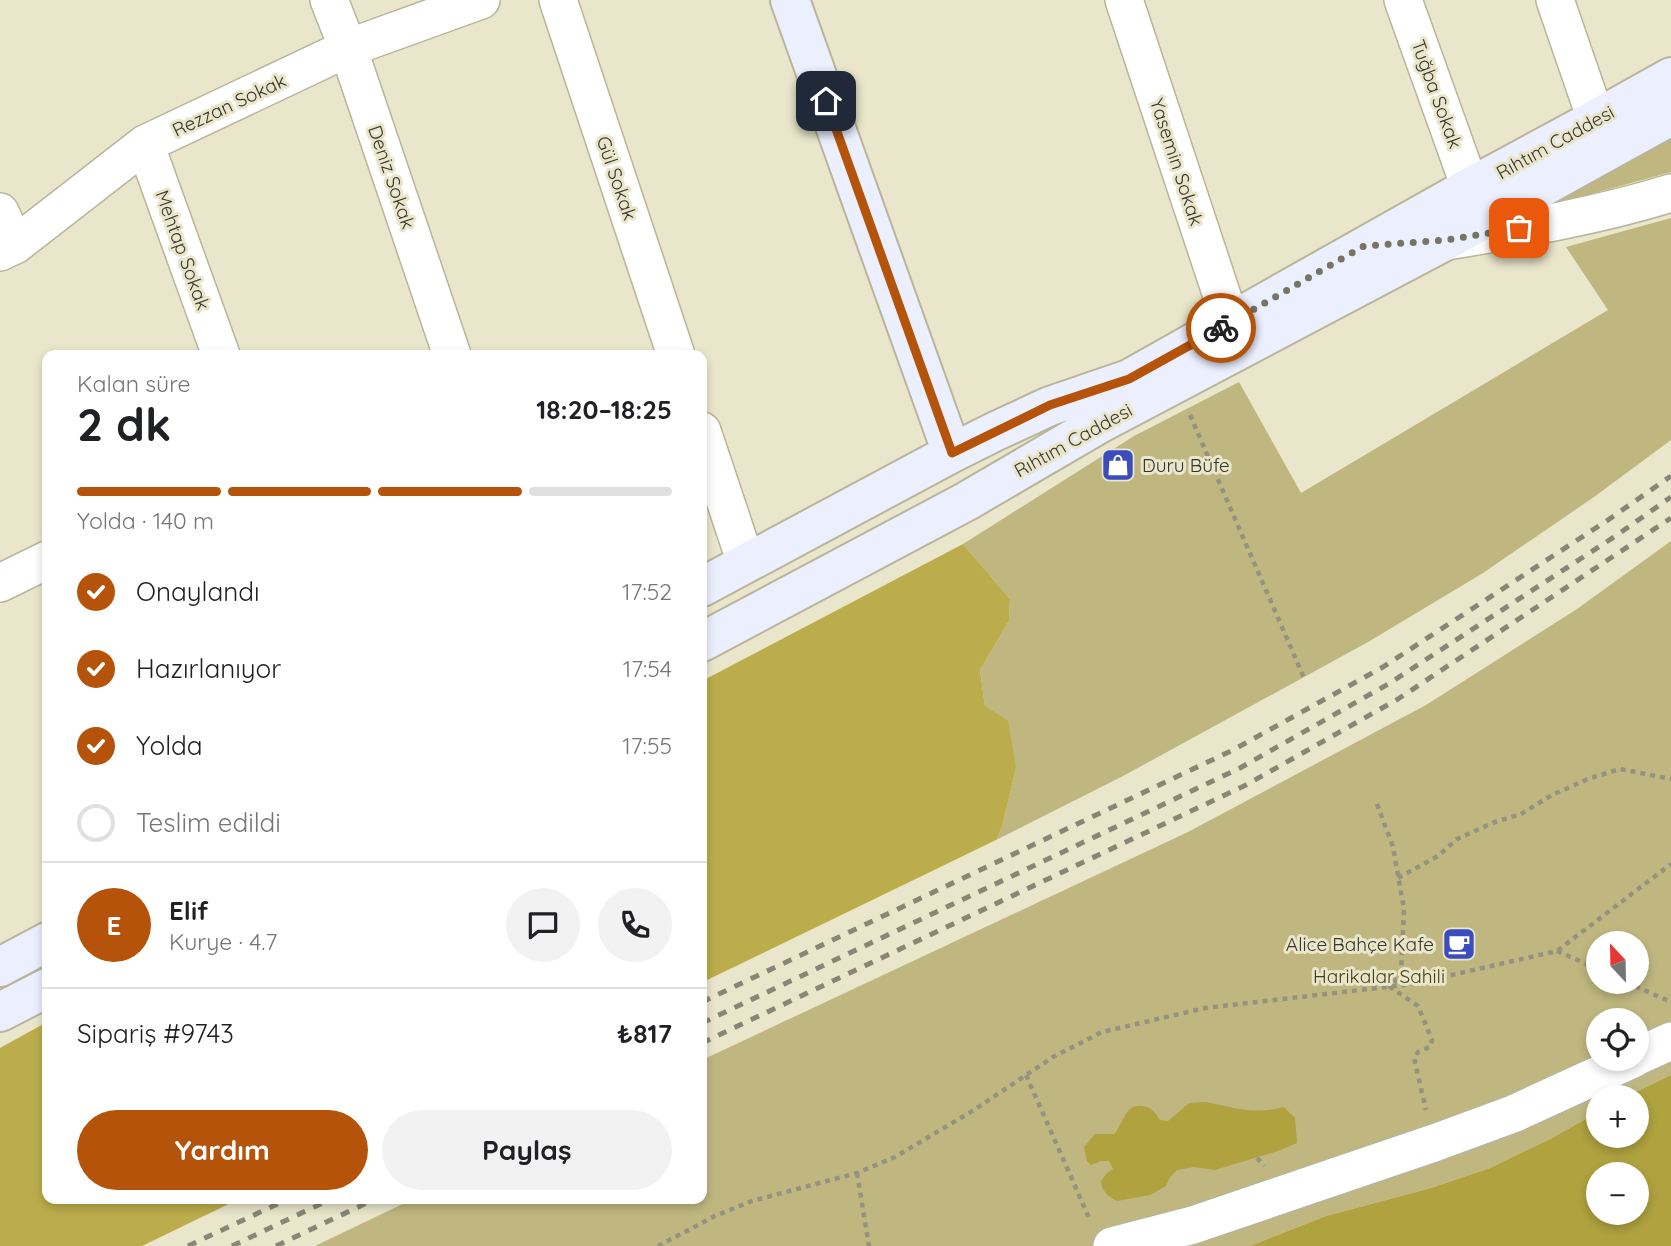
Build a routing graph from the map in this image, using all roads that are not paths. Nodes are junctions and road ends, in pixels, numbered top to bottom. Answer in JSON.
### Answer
{"nodes":[{"id":1,"x":329,"y":0,"type":"edge"},
{"id":2,"x":481,"y":0,"type":"edge"},
{"id":3,"x":558,"y":0,"type":"edge"},
{"id":4,"x":790,"y":0,"type":"edge"},
{"id":5,"x":1124,"y":0,"type":"edge"},
{"id":6,"x":1403,"y":0,"type":"edge"},
{"id":7,"x":1555,"y":0,"type":"edge"},
{"id":8,"x":348,"y":48,"type":"junction"},
{"id":9,"x":1671,"y":77,"type":"edge"},
{"id":10,"x":1671,"y":116,"type":"edge"},
{"id":11,"x":1596,"y":119,"type":"junction"},
{"id":12,"x":145,"y":145,"type":"junction"},
{"id":13,"x":1470,"y":187,"type":"junction"},
{"id":14,"x":1671,"y":193,"type":"edge"},
{"id":15,"x":0,"y":212,"type":"edge"},
{"id":16,"x":1447,"y":240,"type":"junction"},
{"id":17,"x":1364,"y":246,"type":"junction"},
{"id":18,"x":7,"y":249,"type":"edge"},
{"id":19,"x":1231,"y":323,"type":"junction"},
{"id":20,"x":219,"y":350,"type":"edge"},
{"id":21,"x":450,"y":350,"type":"edge"},
{"id":22,"x":675,"y":350,"type":"edge"},
{"id":23,"x":707,"y":446,"type":"edge"},
{"id":24,"x":952,"y":453,"type":"junction"},
{"id":25,"x":42,"y":562,"type":"edge"},
{"id":26,"x":746,"y":563,"type":"junction"},
{"id":27,"x":0,"y":583,"type":"edge"},
{"id":28,"x":707,"y":584,"type":"edge"},
{"id":29,"x":707,"y":639,"type":"edge"},
{"id":30,"x":42,"y":945,"type":"edge"},
{"id":31,"x":0,"y":967,"type":"edge"},
{"id":32,"x":42,"y":991,"type":"edge"},
{"id":33,"x":0,"y":1013,"type":"edge"},
{"id":34,"x":1671,"y":1041,"type":"edge"},
{"id":35,"x":1649,"y":1051,"type":"edge"},
{"id":36,"x":1607,"y":1071,"type":"edge"},
{"id":37,"x":1101,"y":1234,"type":"edge"}],
"edges":[{"from":1,"to":8,"type":"street","name":"Deniz Sokak"},
{"from":2,"to":8,"type":"street","name":"Rezzan Sokak"},
{"from":3,"to":22,"type":"street","name":"Gül Sokak"},
{"from":4,"to":24,"type":"main road"},
{"from":5,"to":19,"type":"street","name":"Yasemin Sokak"},
{"from":6,"to":13,"type":"street","name":"Tuğba Sokak"},
{"from":7,"to":11,"type":"street"},
{"from":8,"to":12,"type":"street","name":"Rezzan Sokak"},
{"from":8,"to":21,"type":"street","name":"Deniz Sokak"},
{"from":9,"to":11,"type":"main road","name":"Rıhtım Caddesi"},
{"from":10,"to":16,"type":"main road","name":"Rıhtım Caddesi"},
{"from":11,"to":13,"type":"main road","name":"Rıhtım Caddesi"},
{"from":12,"to":18,"type":"street","name":"Rezzan Sokak"},
{"from":12,"to":20,"type":"street","name":"Mehtap Sokak"},
{"from":13,"to":17,"type":"main road","name":"Rıhtım Caddesi"},
{"from":14,"to":16,"type":"street","name":"Rıhtım Caddesi"},
{"from":15,"to":18,"type":"street"},
{"from":16,"to":17,"type":"street","name":"Rıhtım Caddesi"},
{"from":16,"to":29,"type":"main road","name":"Rıhtım Caddesi"},
{"from":17,"to":19,"type":"main road","name":"Rıhtım Caddesi"},
{"from":19,"to":24,"type":"main road","name":"Rıhtım Caddesi"},
{"from":23,"to":26,"type":"street"},
{"from":24,"to":26,"type":"main road","name":"Rıhtım Caddesi"},
{"from":25,"to":27,"type":"street"},
{"from":26,"to":28,"type":"main road","name":"Rıhtım Caddesi"},
{"from":30,"to":31,"type":"main road"},
{"from":32,"to":33,"type":"main road"},
{"from":34,"to":35,"type":"street"},
{"from":36,"to":37,"type":"street"}]}
